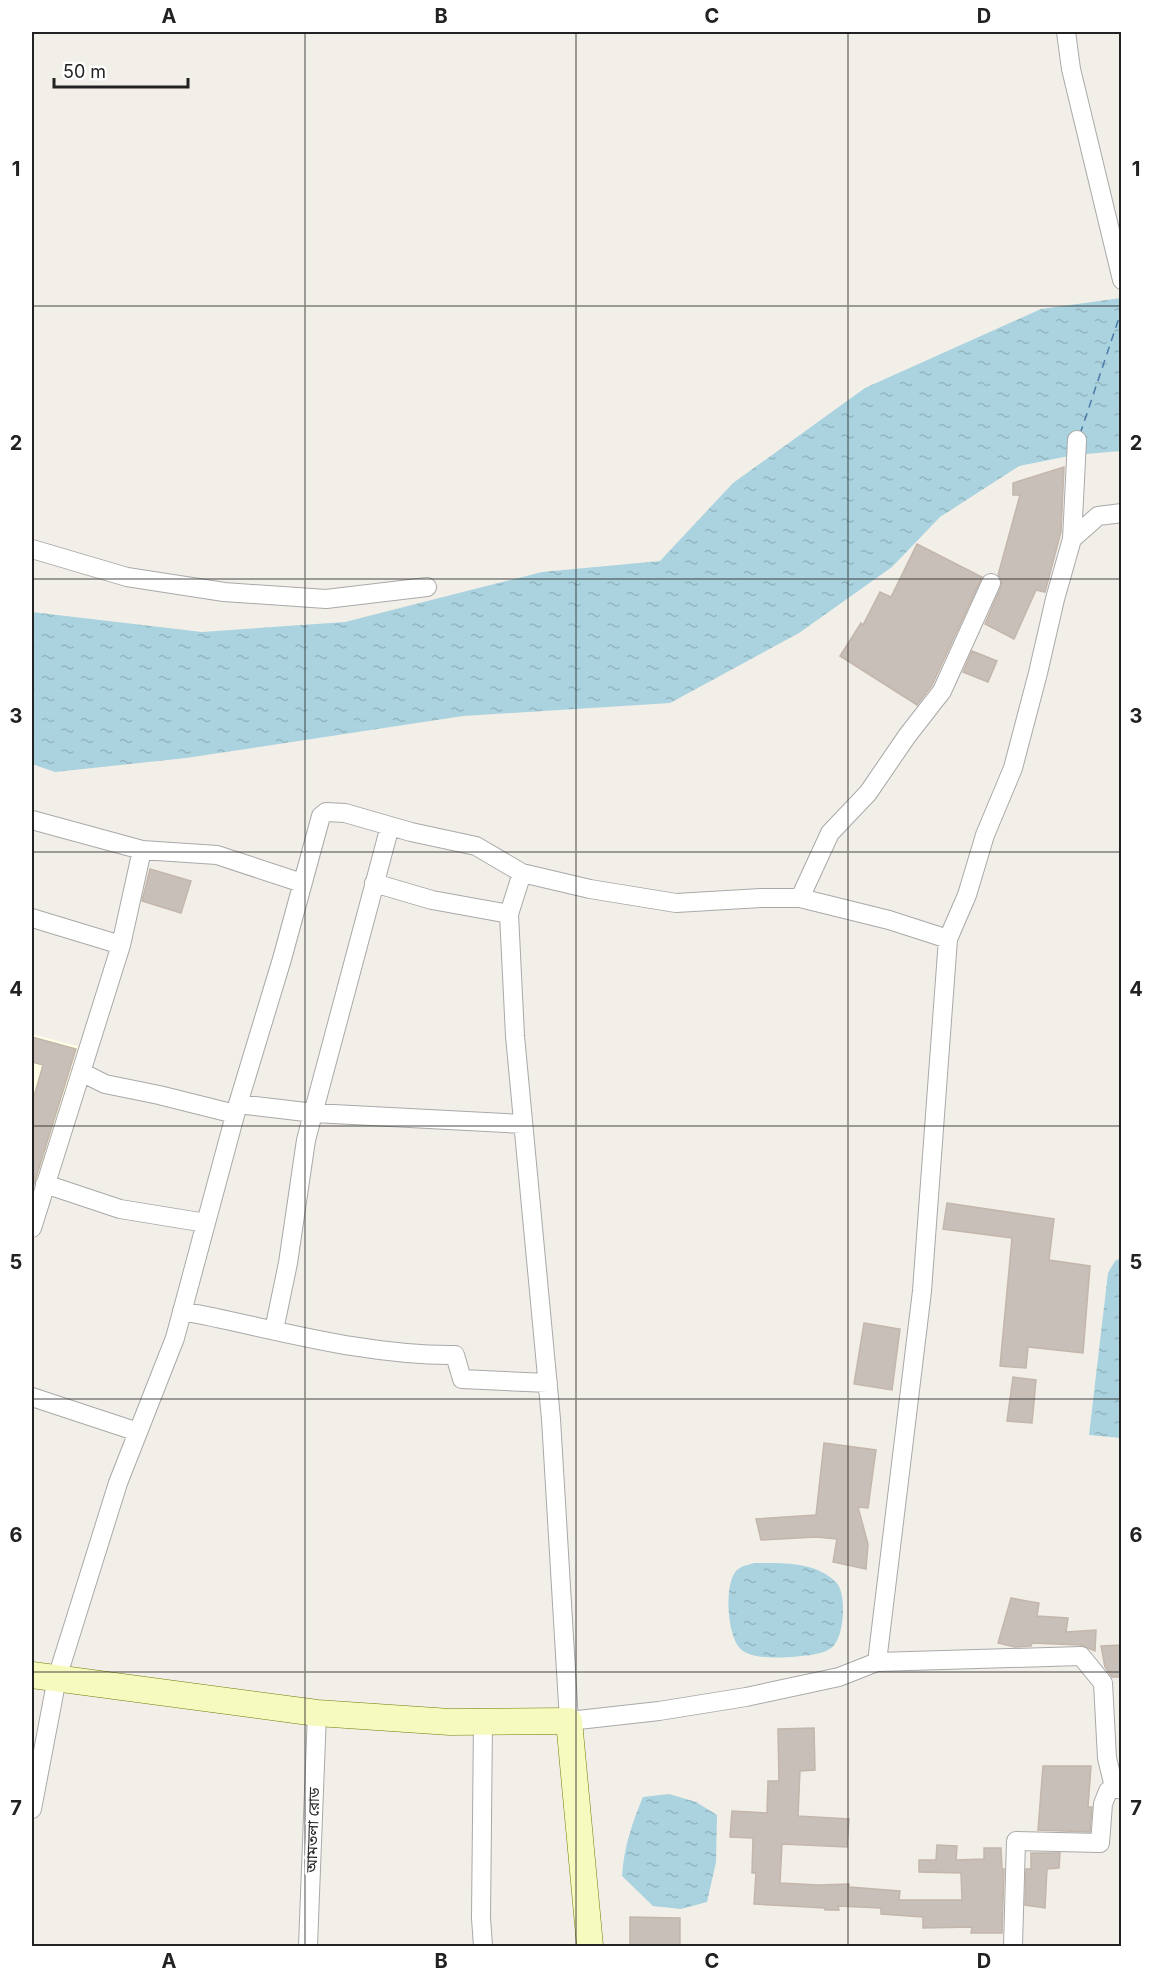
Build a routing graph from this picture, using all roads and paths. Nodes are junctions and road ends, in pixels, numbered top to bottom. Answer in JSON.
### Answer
{"nodes":[{"id":1,"x":1066,"y":32,"type":"edge"},
{"id":2,"x":1122,"y":280,"type":"edge"},
{"id":3,"x":1077,"y":440,"type":"dead end"},
{"id":4,"x":1122,"y":513,"type":"edge"},
{"id":5,"x":1072,"y":539,"type":"junction"},
{"id":6,"x":32,"y":549,"type":"edge"},
{"id":7,"x":992,"y":583,"type":"dead end"},
{"id":8,"x":427,"y":586,"type":"dead end"},
{"id":9,"x":32,"y":820,"type":"edge"},
{"id":10,"x":390,"y":826,"type":"junction"},
{"id":11,"x":142,"y":850,"type":"junction"},
{"id":12,"x":522,"y":873,"type":"junction"},
{"id":13,"x":302,"y":883,"type":"junction"},
{"id":14,"x":374,"y":883,"type":"junction"},
{"id":15,"x":800,"y":898,"type":"junction"},
{"id":16,"x":509,"y":914,"type":"junction"},
{"id":17,"x":32,"y":918,"type":"edge"},
{"id":18,"x":948,"y":939,"type":"junction"},
{"id":19,"x":121,"y":945,"type":"junction"},
{"id":20,"x":81,"y":1072,"type":"junction"},
{"id":21,"x":236,"y":1109,"type":"junction"},
{"id":22,"x":314,"y":1113,"type":"junction"},
{"id":23,"x":523,"y":1124,"type":"junction"},
{"id":24,"x":45,"y":1184,"type":"junction"},
{"id":25,"x":35,"y":1201,"type":"edge"},
{"id":26,"x":206,"y":1223,"type":"junction"},
{"id":27,"x":32,"y":1228,"type":"edge"},
{"id":28,"x":182,"y":1311,"type":"junction"},
{"id":29,"x":274,"y":1330,"type":"junction"},
{"id":30,"x":548,"y":1383,"type":"junction"},
{"id":31,"x":32,"y":1396,"type":"edge"},
{"id":32,"x":138,"y":1432,"type":"junction"},
{"id":33,"x":877,"y":1662,"type":"junction"},
{"id":34,"x":32,"y":1675,"type":"edge"},
{"id":35,"x":57,"y":1678,"type":"junction"},
{"id":36,"x":317,"y":1713,"type":"junction"},
{"id":37,"x":569,"y":1721,"type":"junction"},
{"id":38,"x":483,"y":1722,"type":"junction"},
{"id":39,"x":1118,"y":1789,"type":"edge"},
{"id":40,"x":32,"y":1809,"type":"edge"},
{"id":41,"x":308,"y":1947,"type":"edge"},
{"id":42,"x":483,"y":1947,"type":"edge"},
{"id":43,"x":590,"y":1947,"type":"edge"},
{"id":44,"x":1013,"y":1947,"type":"edge"}],
"edges":[{"from":1,"to":2,"type":"street"},
{"from":3,"to":5,"type":"street"},
{"from":4,"to":5,"type":"street"},
{"from":5,"to":18,"type":"street"},
{"from":6,"to":8,"type":"street"},
{"from":7,"to":15,"type":"street"},
{"from":9,"to":11,"type":"street"},
{"from":10,"to":12,"type":"street"},
{"from":10,"to":13,"type":"street"},
{"from":10,"to":14,"type":"street"},
{"from":11,"to":13,"type":"street"},
{"from":11,"to":19,"type":"street"},
{"from":12,"to":15,"type":"street"},
{"from":12,"to":16,"type":"street"},
{"from":13,"to":21,"type":"street"},
{"from":14,"to":16,"type":"street"},
{"from":14,"to":22,"type":"street"},
{"from":15,"to":18,"type":"street"},
{"from":16,"to":23,"type":"street"},
{"from":17,"to":19,"type":"street"},
{"from":18,"to":33,"type":"street"},
{"from":19,"to":20,"type":"street"},
{"from":20,"to":21,"type":"street"},
{"from":20,"to":24,"type":"street"},
{"from":21,"to":22,"type":"street"},
{"from":21,"to":26,"type":"street"},
{"from":22,"to":23,"type":"street"},
{"from":22,"to":29,"type":"street"},
{"from":23,"to":30,"type":"street"},
{"from":24,"to":25,"type":"street"},
{"from":24,"to":26,"type":"street"},
{"from":25,"to":27,"type":"street"},
{"from":26,"to":28,"type":"street"},
{"from":28,"to":29,"type":"street"},
{"from":28,"to":32,"type":"street"},
{"from":29,"to":30,"type":"street"},
{"from":30,"to":37,"type":"street"},
{"from":31,"to":32,"type":"street"},
{"from":32,"to":35,"type":"street"},
{"from":33,"to":37,"type":"street"},
{"from":33,"to":39,"type":"street"},
{"from":34,"to":35,"type":"main road"},
{"from":35,"to":36,"type":"main road"},
{"from":35,"to":40,"type":"street"},
{"from":36,"to":38,"type":"main road"},
{"from":36,"to":41,"type":"street","name":"আমতলা রোড"},
{"from":37,"to":38,"type":"main road"},
{"from":37,"to":43,"type":"main road"},
{"from":38,"to":42,"type":"street"},
{"from":39,"to":44,"type":"street"}]}
